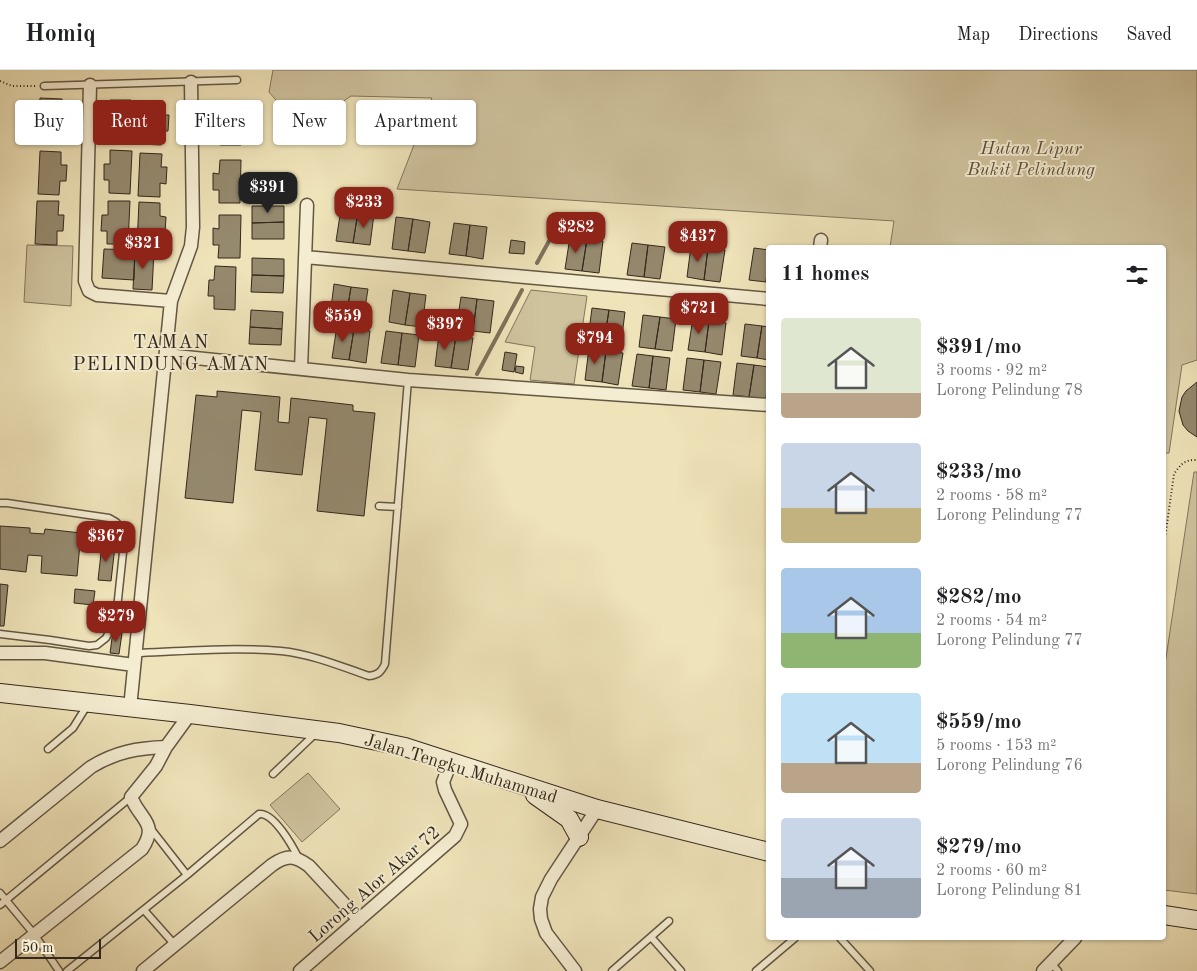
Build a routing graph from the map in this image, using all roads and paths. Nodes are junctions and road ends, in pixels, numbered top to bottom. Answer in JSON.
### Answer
{"nodes":[{"id":1,"x":237,"y":80,"type":"dead end"},
{"id":2,"x":0,"y":81,"type":"edge"},
{"id":3,"x":192,"y":82,"type":"junction"},
{"id":4,"x":90,"y":85,"type":"junction"},
{"id":5,"x":44,"y":86,"type":"joint"},
{"id":6,"x":307,"y":205,"type":"dead end"},
{"id":7,"x":306,"y":257,"type":"junction"},
{"id":8,"x":766,"y":299,"type":"edge"},
{"id":9,"x":171,"y":301,"type":"junction"},
{"id":10,"x":166,"y":355,"type":"junction"},
{"id":11,"x":301,"y":369,"type":"junction"},
{"id":12,"x":408,"y":380,"type":"junction"},
{"id":13,"x":766,"y":405,"type":"edge"},
{"id":14,"x":1197,"y":460,"type":"edge"},
{"id":15,"x":0,"y":503,"type":"edge"},
{"id":16,"x":379,"y":506,"type":"dead end"},
{"id":17,"x":398,"y":508,"type":"junction"},
{"id":18,"x":1166,"y":531,"type":"edge"},
{"id":19,"x":116,"y":618,"type":"junction"},
{"id":20,"x":139,"y":622,"type":"junction"},
{"id":21,"x":0,"y":634,"type":"edge"},
{"id":22,"x":0,"y":653,"type":"edge"},
{"id":23,"x":135,"y":659,"type":"junction"},
{"id":24,"x":0,"y":693,"type":"edge"},
{"id":25,"x":89,"y":703,"type":"junction"},
{"id":26,"x":130,"y":708,"type":"junction"},
{"id":27,"x":190,"y":714,"type":"junction"},
{"id":28,"x":319,"y":731,"type":"junction"},
{"id":29,"x":166,"y":747,"type":"junction"},
{"id":30,"x":48,"y":749,"type":"dead end"},
{"id":31,"x":451,"y":762,"type":"junction"},
{"id":32,"x":273,"y":774,"type":"dead end"},
{"id":33,"x":520,"y":785,"type":"junction"},
{"id":34,"x":131,"y":798,"type":"junction"},
{"id":35,"x":598,"y":809,"type":"junction"},
{"id":36,"x":148,"y":826,"type":"junction"},
{"id":37,"x":579,"y":837,"type":"junction"},
{"id":38,"x":0,"y":842,"type":"edge"},
{"id":39,"x":766,"y":851,"type":"edge"},
{"id":40,"x":299,"y":859,"type":"junction"},
{"id":41,"x":187,"y":875,"type":"junction"},
{"id":42,"x":0,"y":893,"type":"edge"},
{"id":43,"x":6,"y":900,"type":"junction"},
{"id":44,"x":0,"y":905,"type":"edge"},
{"id":45,"x":144,"y":910,"type":"junction"},
{"id":46,"x":1166,"y":915,"type":"edge"},
{"id":47,"x":359,"y":920,"type":"junction"},
{"id":48,"x":1197,"y":920,"type":"edge"},
{"id":49,"x":669,"y":921,"type":"dead end"},
{"id":50,"x":34,"y":934,"type":"junction"},
{"id":51,"x":651,"y":937,"type":"junction"},
{"id":52,"x":793,"y":940,"type":"edge"},
{"id":53,"x":842,"y":940,"type":"edge"},
{"id":54,"x":1073,"y":940,"type":"edge"},
{"id":55,"x":175,"y":945,"type":"junction"},
{"id":56,"x":0,"y":962,"type":"edge"},
{"id":57,"x":1050,"y":968,"type":"edge"},
{"id":58,"x":59,"y":971,"type":"edge"},
{"id":59,"x":67,"y":971,"type":"edge"},
{"id":60,"x":143,"y":971,"type":"edge"},
{"id":61,"x":300,"y":971,"type":"edge"},
{"id":62,"x":575,"y":971,"type":"edge"},
{"id":63,"x":612,"y":971,"type":"edge"},
{"id":64,"x":681,"y":971,"type":"edge"},
{"id":65,"x":756,"y":971,"type":"edge"},
{"id":66,"x":870,"y":971,"type":"edge"}],
"edges":[{"from":1,"to":3,"type":"lane"},
{"from":2,"to":5,"type":"path"},
{"from":3,"to":4,"type":"lane"},
{"from":3,"to":9,"type":"street"},
{"from":4,"to":5,"type":"lane"},
{"from":4,"to":9,"type":"street"},
{"from":6,"to":7,"type":"street"},
{"from":7,"to":8,"type":"street"},
{"from":7,"to":11,"type":"street"},
{"from":9,"to":10,"type":"street"},
{"from":10,"to":11,"type":"street"},
{"from":10,"to":20,"type":"street"},
{"from":11,"to":12,"type":"street"},
{"from":12,"to":13,"type":"street"},
{"from":12,"to":17,"type":"lane"},
{"from":14,"to":18,"type":"path"},
{"from":15,"to":19,"type":"lane"},
{"from":16,"to":17,"type":"lane"},
{"from":17,"to":23,"type":"lane"},
{"from":19,"to":20,"type":"lane"},
{"from":19,"to":21,"type":"lane"},
{"from":20,"to":23,"type":"street"},
{"from":22,"to":23,"type":"street"},
{"from":23,"to":26,"type":"street"},
{"from":24,"to":25,"type":"main road","name":"Jalan Tengku Muhammad"},
{"from":25,"to":26,"type":"main road","name":"Jalan Tengku Muhammad"},
{"from":25,"to":30,"type":"lane"},
{"from":26,"to":27,"type":"main road","name":"Jalan Tengku Muhammad"},
{"from":27,"to":28,"type":"main road","name":"Jalan Tengku Muhammad"},
{"from":27,"to":29,"type":"street"},
{"from":28,"to":31,"type":"main road","name":"Jalan Tengku Muhammad"},
{"from":28,"to":32,"type":"lane"},
{"from":29,"to":34,"type":"street"},
{"from":29,"to":38,"type":"street"},
{"from":31,"to":33,"type":"main road","name":"Jalan Tengku Muhammad"},
{"from":31,"to":47,"type":"street","name":"Lorong Alor Akar 72"},
{"from":33,"to":35,"type":"main road","name":"Jalan Tengku Muhammad"},
{"from":33,"to":37,"type":"main road"},
{"from":34,"to":36,"type":"street"},
{"from":34,"to":43,"type":"lane"},
{"from":35,"to":37,"type":"street"},
{"from":35,"to":39,"type":"main road","name":"Jalan Tengku Muhammad"},
{"from":36,"to":41,"type":"lane"},
{"from":36,"to":50,"type":"street"},
{"from":37,"to":62,"type":"street"},
{"from":40,"to":41,"type":"lane"},
{"from":40,"to":47,"type":"street"},
{"from":40,"to":55,"type":"street"},
{"from":41,"to":45,"type":"lane"},
{"from":42,"to":43,"type":"lane"},
{"from":43,"to":44,"type":"lane"},
{"from":43,"to":50,"type":"lane"},
{"from":45,"to":55,"type":"lane"},
{"from":45,"to":59,"type":"lane"},
{"from":46,"to":48,"type":"main road"},
{"from":47,"to":61,"type":"street","name":"Lorong Alor Akar 72"},
{"from":49,"to":51,"type":"lane"},
{"from":50,"to":56,"type":"street"},
{"from":50,"to":58,"type":"lane"},
{"from":51,"to":63,"type":"lane"},
{"from":51,"to":64,"type":"lane"},
{"from":52,"to":65,"type":"lane"},
{"from":53,"to":66,"type":"lane"},
{"from":54,"to":57,"type":"street"},
{"from":55,"to":60,"type":"street"}]}
